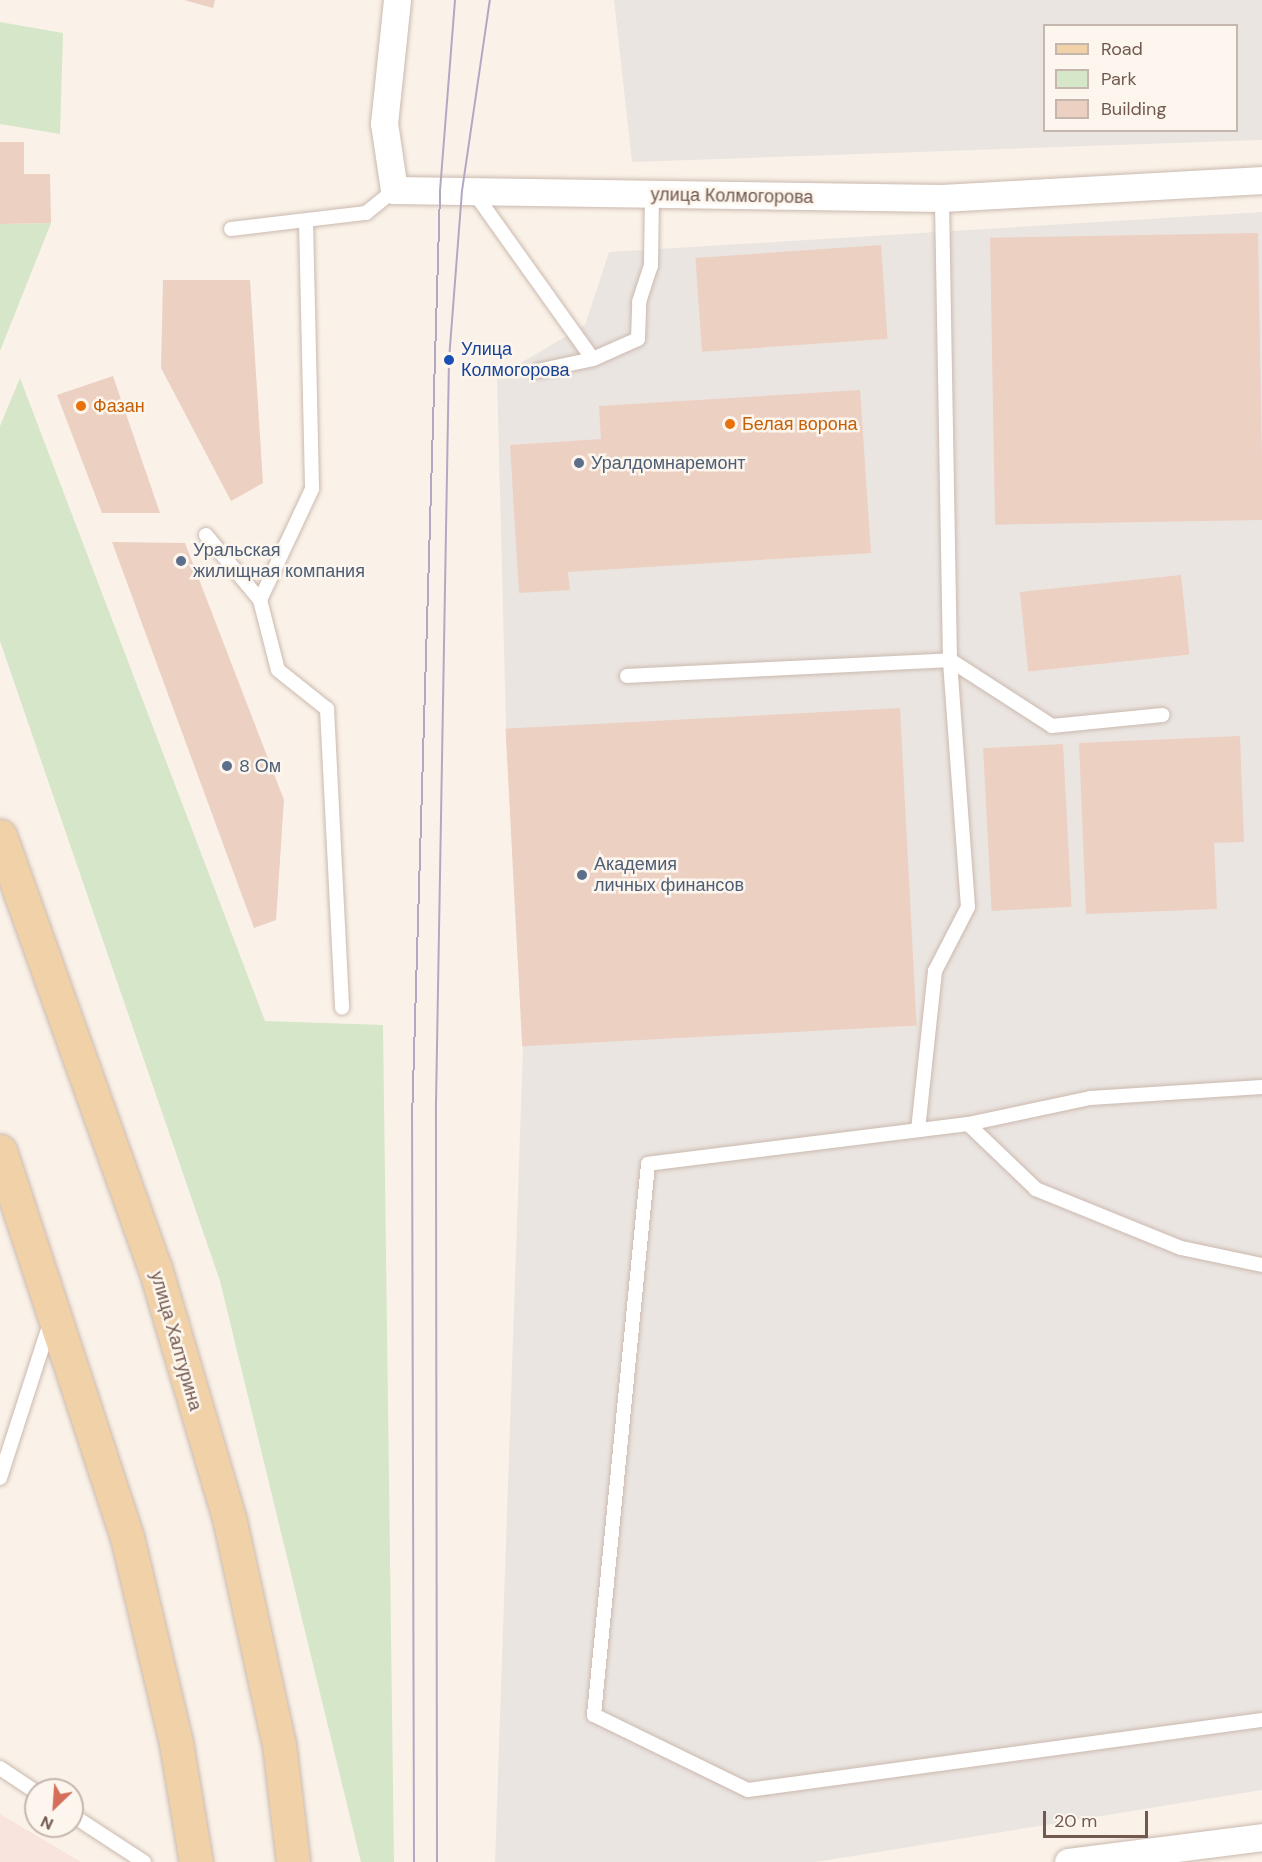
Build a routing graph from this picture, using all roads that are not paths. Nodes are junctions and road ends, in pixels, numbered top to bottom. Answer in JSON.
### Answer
{"nodes":[{"id":1,"x":397,"y":0,"type":"edge"},
{"id":2,"x":1262,"y":180,"type":"edge"},
{"id":3,"x":394,"y":190,"type":"junction"},
{"id":4,"x":473,"y":191,"type":"junction"},
{"id":5,"x":652,"y":195,"type":"junction"},
{"id":6,"x":942,"y":198,"type":"junction"},
{"id":7,"x":306,"y":221,"type":"junction"},
{"id":8,"x":231,"y":229,"type":"dead end"},
{"id":9,"x":593,"y":359,"type":"junction"},
{"id":10,"x":537,"y":371,"type":"dead end"},
{"id":11,"x":206,"y":535,"type":"dead end"},
{"id":12,"x":260,"y":600,"type":"junction"},
{"id":13,"x":950,"y":660,"type":"junction"},
{"id":14,"x":627,"y":676,"type":"dead end"},
{"id":15,"x":1162,"y":715,"type":"dead end"},
{"id":16,"x":0,"y":836,"type":"edge"},
{"id":17,"x":342,"y":1008,"type":"dead end"},
{"id":18,"x":1262,"y":1087,"type":"edge"},
{"id":19,"x":968,"y":1124,"type":"junction"},
{"id":20,"x":918,"y":1130,"type":"junction"},
{"id":21,"x":0,"y":1151,"type":"edge"},
{"id":22,"x":1262,"y":1266,"type":"edge"},
{"id":23,"x":55,"y":1310,"type":"junction"},
{"id":24,"x":0,"y":1478,"type":"edge"},
{"id":25,"x":1262,"y":1720,"type":"edge"},
{"id":26,"x":0,"y":1768,"type":"edge"},
{"id":27,"x":24,"y":1784,"type":"edge"},
{"id":28,"x":84,"y":1823,"type":"edge"},
{"id":29,"x":1262,"y":1837,"type":"edge"},
{"id":30,"x":144,"y":1862,"type":"edge"},
{"id":31,"x":196,"y":1862,"type":"edge"},
{"id":32,"x":293,"y":1862,"type":"edge"},
{"id":33,"x":1068,"y":1862,"type":"edge"}],
"edges":[{"from":1,"to":3,"type":"street"},
{"from":2,"to":6,"type":"street","name":"улица Колмогорова"},
{"from":3,"to":4,"type":"street","name":"улица Колмогорова"},
{"from":3,"to":7,"type":"lane"},
{"from":4,"to":5,"type":"street","name":"улица Колмогорова"},
{"from":4,"to":9,"type":"lane"},
{"from":5,"to":6,"type":"street","name":"улица Колмогорова"},
{"from":5,"to":9,"type":"lane"},
{"from":6,"to":13,"type":"lane"},
{"from":7,"to":8,"type":"lane"},
{"from":7,"to":12,"type":"lane"},
{"from":9,"to":10,"type":"lane"},
{"from":11,"to":12,"type":"lane"},
{"from":12,"to":17,"type":"lane"},
{"from":13,"to":14,"type":"lane"},
{"from":13,"to":15,"type":"lane"},
{"from":13,"to":20,"type":"lane"},
{"from":16,"to":32,"type":"main road","name":"улица Халтурина"},
{"from":18,"to":19,"type":"lane"},
{"from":19,"to":20,"type":"lane"},
{"from":19,"to":22,"type":"lane"},
{"from":20,"to":25,"type":"lane"},
{"from":21,"to":23,"type":"main road"},
{"from":23,"to":24,"type":"lane"},
{"from":23,"to":31,"type":"main road"},
{"from":26,"to":27,"type":"lane"},
{"from":28,"to":30,"type":"lane"},
{"from":29,"to":33,"type":"street"}]}
